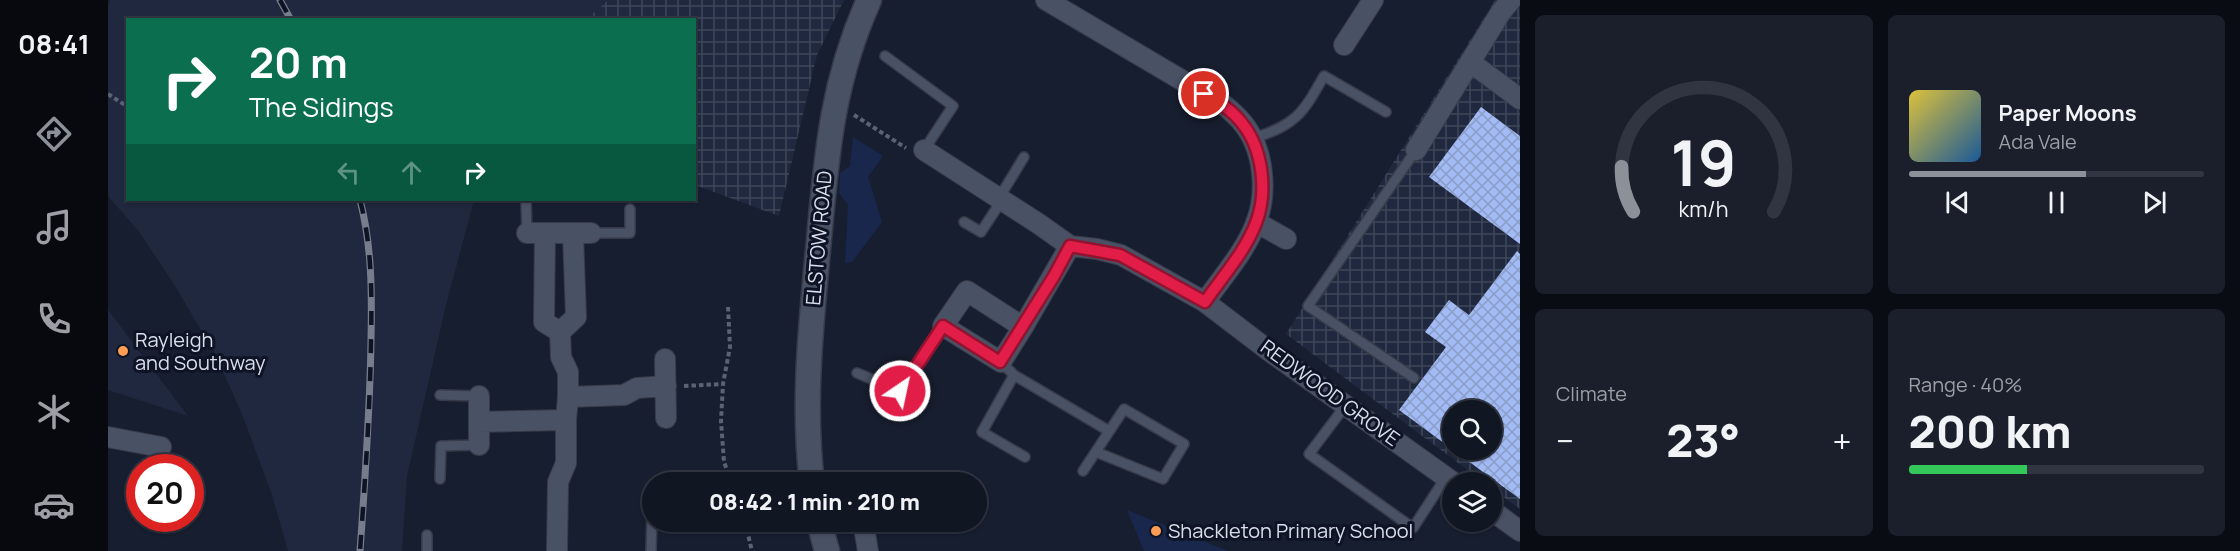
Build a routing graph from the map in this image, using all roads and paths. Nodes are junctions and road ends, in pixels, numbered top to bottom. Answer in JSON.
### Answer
{"nodes":[{"id":1,"x":869,"y":0,"type":"edge"},
{"id":2,"x":1046,"y":0,"type":"edge"},
{"id":3,"x":1373,"y":0,"type":"edge"},
{"id":4,"x":1511,"y":0,"type":"edge"},
{"id":5,"x":1344,"y":45,"type":"dead end"},
{"id":6,"x":885,"y":56,"type":"dead end"},
{"id":7,"x":1470,"y":62,"type":"junction"},
{"id":8,"x":108,"y":94,"type":"edge"},
{"id":9,"x":1520,"y":99,"type":"edge"},
{"id":10,"x":126,"y":106,"type":"edge"},
{"id":11,"x":850,"y":112,"type":"dead end"},
{"id":12,"x":1386,"y":112,"type":"dead end"},
{"id":13,"x":1252,"y":139,"type":"junction"},
{"id":14,"x":924,"y":150,"type":"junction"},
{"id":15,"x":1416,"y":150,"type":"joint"},
{"id":16,"x":1024,"y":157,"type":"dead end"},
{"id":17,"x":1000,"y":199,"type":"junction"},
{"id":18,"x":526,"y":201,"type":"edge"},
{"id":19,"x":630,"y":209,"type":"dead end"},
{"id":20,"x":964,"y":222,"type":"dead end"},
{"id":21,"x":1257,"y":222,"type":"junction"},
{"id":22,"x":536,"y":233,"type":"junction"},
{"id":23,"x":582,"y":233,"type":"junction"},
{"id":24,"x":1286,"y":239,"type":"dead end"},
{"id":25,"x":1070,"y":246,"type":"junction"},
{"id":26,"x":1205,"y":302,"type":"junction"},
{"id":27,"x":728,"y":307,"type":"dead end"},
{"id":28,"x":943,"y":326,"type":"junction"},
{"id":29,"x":1023,"y":327,"type":"junction"},
{"id":30,"x":560,"y":332,"type":"junction"},
{"id":31,"x":665,"y":359,"type":"dead end"},
{"id":32,"x":1007,"y":368,"type":"junction"},
{"id":33,"x":857,"y":373,"type":"dead end"},
{"id":34,"x":1414,"y":378,"type":"dead end"},
{"id":35,"x":723,"y":384,"type":"junction"},
{"id":36,"x":666,"y":386,"type":"junction"},
{"id":37,"x":440,"y":395,"type":"dead end"},
{"id":38,"x":479,"y":396,"type":"joint"},
{"id":39,"x":568,"y":397,"type":"junction"},
{"id":40,"x":1346,"y":405,"type":"junction"},
{"id":41,"x":666,"y":418,"type":"dead end"},
{"id":42,"x":566,"y":420,"type":"junction"},
{"id":43,"x":479,"y":422,"type":"junction"},
{"id":44,"x":1109,"y":432,"type":"junction"},
{"id":45,"x":108,"y":437,"type":"edge"},
{"id":46,"x":479,"y":445,"type":"joint"},
{"id":47,"x":161,"y":447,"type":"dead end"},
{"id":48,"x":1096,"y":452,"type":"junction"},
{"id":49,"x":1025,"y":457,"type":"dead end"},
{"id":50,"x":1083,"y":471,"type":"dead end"},
{"id":51,"x":728,"y":472,"type":"edge"},
{"id":52,"x":811,"y":472,"type":"edge"},
{"id":53,"x":1442,"y":474,"type":"edge"},
{"id":54,"x":440,"y":479,"type":"dead end"},
{"id":55,"x":1442,"y":490,"type":"edge"},
{"id":56,"x":1502,"y":518,"type":"edge"},
{"id":57,"x":1520,"y":531,"type":"edge"},
{"id":58,"x":652,"y":532,"type":"edge"},
{"id":59,"x":747,"y":532,"type":"edge"},
{"id":60,"x":822,"y":532,"type":"edge"},
{"id":61,"x":865,"y":532,"type":"edge"},
{"id":62,"x":427,"y":534,"type":"dead end"},
{"id":63,"x":427,"y":551,"type":"edge"},
{"id":64,"x":557,"y":551,"type":"edge"},
{"id":65,"x":651,"y":551,"type":"edge"},
{"id":66,"x":752,"y":551,"type":"edge"},
{"id":67,"x":827,"y":551,"type":"edge"},
{"id":68,"x":868,"y":551,"type":"edge"}],
"edges":[{"from":1,"to":52,"type":"street","name":"ELSTOW ROAD"},
{"from":2,"to":13,"type":"street"},
{"from":3,"to":5,"type":"street"},
{"from":4,"to":7,"type":"street"},
{"from":6,"to":14,"type":"lane"},
{"from":7,"to":9,"type":"street"},
{"from":7,"to":15,"type":"street"},
{"from":8,"to":10,"type":"path"},
{"from":11,"to":14,"type":"path"},
{"from":12,"to":13,"type":"lane"},
{"from":13,"to":21,"type":"street"},
{"from":14,"to":17,"type":"street","name":"REDWOOD GROVE"},
{"from":15,"to":34,"type":"lane"},
{"from":16,"to":17,"type":"lane"},
{"from":17,"to":20,"type":"lane"},
{"from":17,"to":25,"type":"street","name":"REDWOOD GROVE"},
{"from":18,"to":22,"type":"lane"},
{"from":19,"to":23,"type":"lane"},
{"from":21,"to":24,"type":"street"},
{"from":21,"to":26,"type":"street"},
{"from":22,"to":23,"type":"street"},
{"from":22,"to":30,"type":"street"},
{"from":23,"to":30,"type":"street"},
{"from":25,"to":26,"type":"street","name":"REDWOOD GROVE"},
{"from":25,"to":29,"type":"street"},
{"from":26,"to":40,"type":"street","name":"REDWOOD GROVE"},
{"from":27,"to":35,"type":"path"},
{"from":28,"to":29,"type":"street"},
{"from":28,"to":32,"type":"street"},
{"from":28,"to":33,"type":"lane"},
{"from":29,"to":32,"type":"street"},
{"from":30,"to":39,"type":"street"},
{"from":31,"to":36,"type":"street"},
{"from":32,"to":44,"type":"lane"},
{"from":32,"to":49,"type":"lane"},
{"from":35,"to":36,"type":"path"},
{"from":35,"to":51,"type":"path"},
{"from":36,"to":39,"type":"street"},
{"from":36,"to":41,"type":"street"},
{"from":37,"to":38,"type":"lane"},
{"from":38,"to":43,"type":"street"},
{"from":39,"to":42,"type":"street"},
{"from":40,"to":53,"type":"street","name":"REDWOOD GROVE"},
{"from":40,"to":55,"type":"lane"},
{"from":42,"to":43,"type":"street"},
{"from":42,"to":64,"type":"street"},
{"from":43,"to":46,"type":"street"},
{"from":44,"to":48,"type":"lane"},
{"from":44,"to":48,"type":"lane"},
{"from":45,"to":47,"type":"street"},
{"from":46,"to":54,"type":"lane"},
{"from":48,"to":50,"type":"lane"},
{"from":56,"to":57,"type":"street"},
{"from":58,"to":65,"type":"lane"},
{"from":59,"to":66,"type":"path"},
{"from":60,"to":67,"type":"street"},
{"from":61,"to":68,"type":"street"},
{"from":62,"to":63,"type":"lane"}]}
